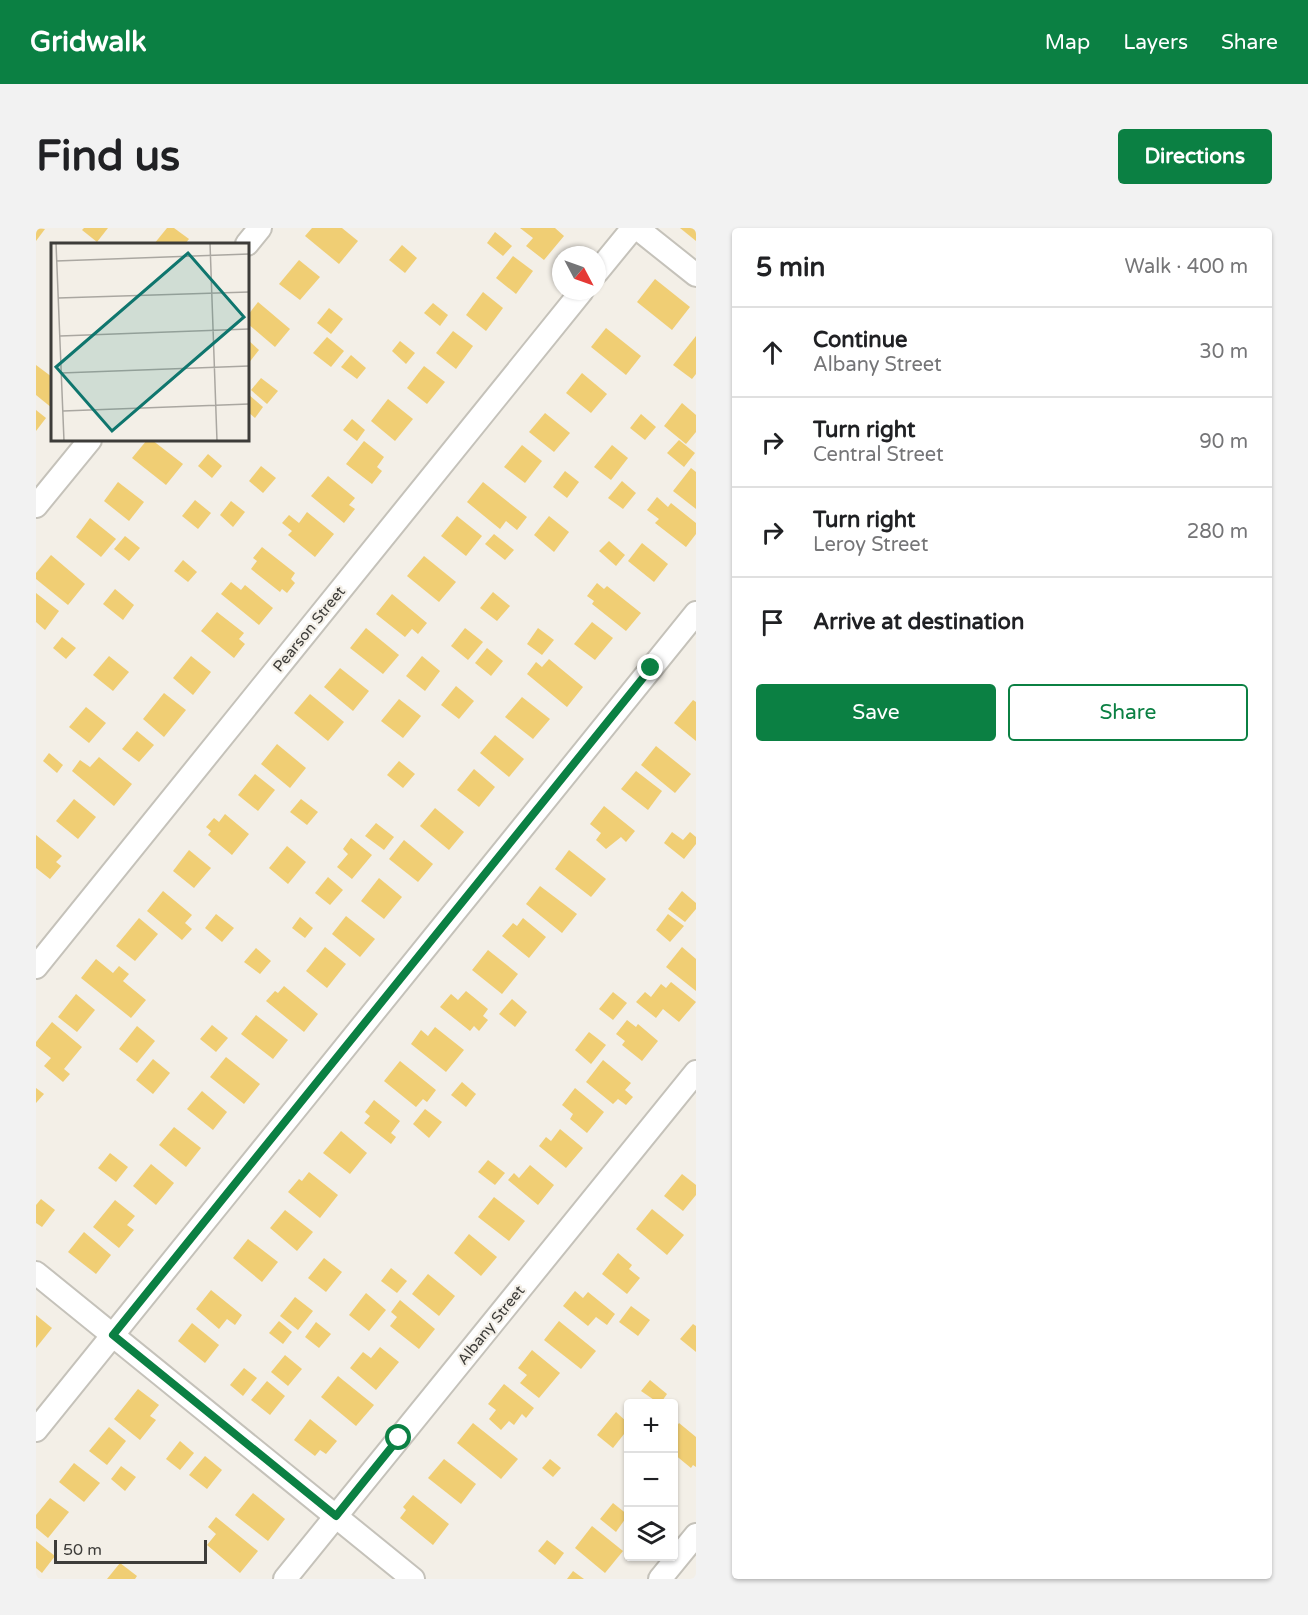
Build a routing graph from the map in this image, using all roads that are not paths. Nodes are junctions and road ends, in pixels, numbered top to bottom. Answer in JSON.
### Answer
{"nodes":[{"id":1,"x":260,"y":228,"type":"edge"},
{"id":2,"x":635,"y":228,"type":"edge"},
{"id":3,"x":248,"y":243,"type":"edge"},
{"id":4,"x":606,"y":262,"type":"edge"},
{"id":5,"x":696,"y":275,"type":"edge"},
{"id":6,"x":575,"y":300,"type":"edge"},
{"id":7,"x":89,"y":441,"type":"edge"},
{"id":8,"x":36,"y":506,"type":"edge"},
{"id":9,"x":696,"y":613,"type":"edge"},
{"id":10,"x":36,"y":967,"type":"edge"},
{"id":11,"x":696,"y":1072,"type":"edge"},
{"id":12,"x":36,"y":1273,"type":"edge"},
{"id":13,"x":113,"y":1335,"type":"junction"},
{"id":14,"x":36,"y":1430,"type":"edge"},
{"id":15,"x":336,"y":1516,"type":"junction"},
{"id":16,"x":696,"y":1535,"type":"edge"},
{"id":17,"x":285,"y":1579,"type":"edge"},
{"id":18,"x":413,"y":1579,"type":"edge"},
{"id":19,"x":660,"y":1579,"type":"edge"}],
"edges":[{"from":1,"to":3,"type":"street"},
{"from":2,"to":4,"type":"street"},
{"from":2,"to":5,"type":"street"},
{"from":6,"to":10,"type":"street","name":"Pearson Street"},
{"from":7,"to":8,"type":"street"},
{"from":9,"to":13,"type":"street"},
{"from":11,"to":15,"type":"street","name":"Albany Street"},
{"from":12,"to":13,"type":"street"},
{"from":13,"to":14,"type":"street"},
{"from":13,"to":15,"type":"street"},
{"from":15,"to":17,"type":"street","name":"Albany Street"},
{"from":15,"to":18,"type":"street"},
{"from":16,"to":19,"type":"street"}]}
